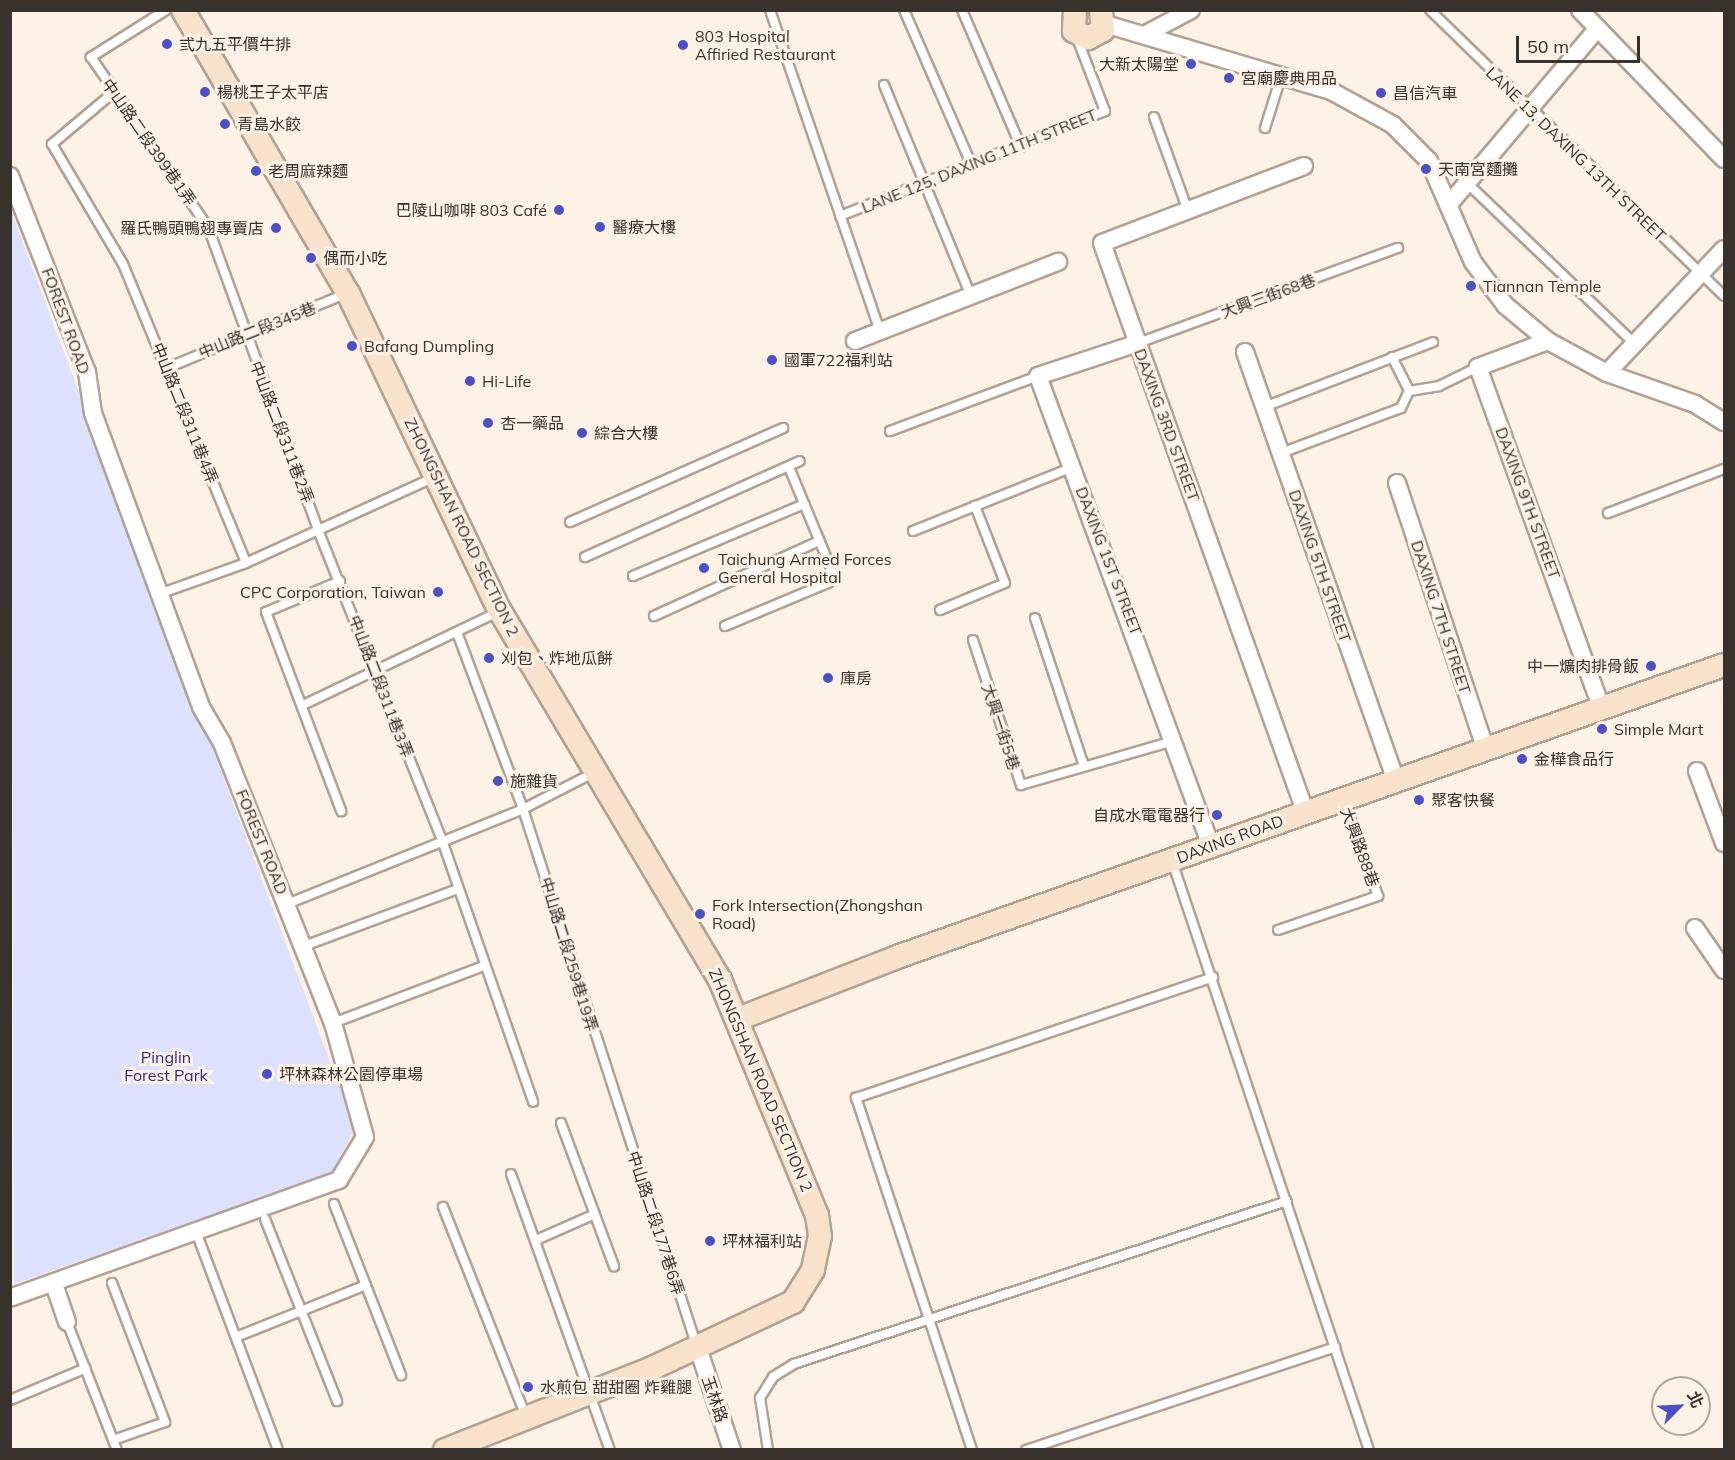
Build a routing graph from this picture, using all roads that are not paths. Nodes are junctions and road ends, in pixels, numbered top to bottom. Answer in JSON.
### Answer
{"nodes":[{"id":1,"x":166,"y":10,"type":"edge"},
{"id":2,"x":183,"y":10,"type":"edge"},
{"id":3,"x":770,"y":10,"type":"edge"},
{"id":4,"x":904,"y":10,"type":"edge"},
{"id":5,"x":962,"y":10,"type":"edge"},
{"id":6,"x":1191,"y":10,"type":"edge"},
{"id":7,"x":1430,"y":10,"type":"edge"},
{"id":8,"x":1580,"y":10,"type":"edge"},
{"id":9,"x":1103,"y":17,"type":"edge"},
{"id":10,"x":1071,"y":18,"type":"edge"},
{"id":11,"x":1598,"y":28,"type":"junction"},
{"id":12,"x":1146,"y":34,"type":"junction"},
{"id":13,"x":1281,"y":77,"type":"junction"},
{"id":14,"x":884,"y":85,"type":"dead end"},
{"id":15,"x":114,"y":92,"type":"junction"},
{"id":16,"x":1529,"y":110,"type":"junction"},
{"id":17,"x":1155,"y":117,"type":"dead end"},
{"id":18,"x":1265,"y":128,"type":"dead end"},
{"id":19,"x":1020,"y":147,"type":"junction"},
{"id":20,"x":1725,"y":159,"type":"edge"},
{"id":21,"x":972,"y":166,"type":"junction"},
{"id":22,"x":1304,"y":166,"type":"dead end"},
{"id":23,"x":10,"y":176,"type":"edge"},
{"id":24,"x":1467,"y":183,"type":"junction"},
{"id":25,"x":924,"y":184,"type":"junction"},
{"id":26,"x":1450,"y":203,"type":"junction"},
{"id":27,"x":1188,"y":211,"type":"junction"},
{"id":28,"x":840,"y":216,"type":"junction"},
{"id":29,"x":1398,"y":248,"type":"dead end"},
{"id":30,"x":1725,"y":249,"type":"edge"},
{"id":31,"x":1058,"y":262,"type":"dead end"},
{"id":32,"x":1701,"y":274,"type":"junction"},
{"id":33,"x":348,"y":292,"type":"junction"},
{"id":34,"x":970,"y":296,"type":"junction"},
{"id":35,"x":1725,"y":296,"type":"edge"},
{"id":36,"x":880,"y":331,"type":"junction"},
{"id":37,"x":245,"y":334,"type":"junction"},
{"id":38,"x":855,"y":341,"type":"dead end"},
{"id":39,"x":1548,"y":341,"type":"junction"},
{"id":40,"x":1433,"y":342,"type":"dead end"},
{"id":41,"x":1138,"y":343,"type":"junction"},
{"id":42,"x":1634,"y":343,"type":"junction"},
{"id":43,"x":1245,"y":352,"type":"dead end"},
{"id":44,"x":1392,"y":357,"type":"junction"},
{"id":45,"x":1478,"y":367,"type":"junction"},
{"id":46,"x":167,"y":368,"type":"junction"},
{"id":47,"x":1606,"y":373,"type":"junction"},
{"id":48,"x":1038,"y":376,"type":"junction"},
{"id":49,"x":1409,"y":391,"type":"junction"},
{"id":50,"x":1264,"y":407,"type":"junction"},
{"id":51,"x":1725,"y":422,"type":"edge"},
{"id":52,"x":783,"y":428,"type":"dead end"},
{"id":53,"x":890,"y":431,"type":"dead end"},
{"id":54,"x":1281,"y":453,"type":"junction"},
{"id":55,"x":800,"y":461,"type":"dead end"},
{"id":56,"x":789,"y":467,"type":"junction"},
{"id":57,"x":1074,"y":467,"type":"junction"},
{"id":58,"x":1725,"y":469,"type":"edge"},
{"id":59,"x":435,"y":477,"type":"junction"},
{"id":60,"x":1397,"y":483,"type":"dead end"},
{"id":61,"x":804,"y":504,"type":"junction"},
{"id":62,"x":975,"y":506,"type":"junction"},
{"id":63,"x":1608,"y":513,"type":"dead end"},
{"id":64,"x":570,"y":522,"type":"dead end"},
{"id":65,"x":318,"y":530,"type":"junction"},
{"id":66,"x":913,"y":531,"type":"dead end"},
{"id":67,"x":819,"y":541,"type":"junction"},
{"id":68,"x":585,"y":557,"type":"dead end"},
{"id":69,"x":246,"y":563,"type":"junction"},
{"id":70,"x":633,"y":576,"type":"dead end"},
{"id":71,"x":340,"y":581,"type":"junction"},
{"id":72,"x":159,"y":594,"type":"junction"},
{"id":73,"x":940,"y":610,"type":"dead end"},
{"id":74,"x":500,"y":611,"type":"junction"},
{"id":75,"x":654,"y":616,"type":"dead end"},
{"id":76,"x":1035,"y":618,"type":"dead end"},
{"id":77,"x":725,"y":626,"type":"dead end"},
{"id":78,"x":458,"y":635,"type":"junction"},
{"id":79,"x":973,"y":640,"type":"dead end"},
{"id":80,"x":1725,"y":665,"type":"edge"},
{"id":81,"x":377,"y":674,"type":"junction"},
{"id":82,"x":303,"y":705,"type":"junction"},
{"id":83,"x":1602,"y":709,"type":"junction"},
{"id":84,"x":1176,"y":740,"type":"junction"},
{"id":85,"x":1486,"y":751,"type":"junction"},
{"id":86,"x":1084,"y":766,"type":"junction"},
{"id":87,"x":598,"y":771,"type":"junction"},
{"id":88,"x":1697,"y":771,"type":"dead end"},
{"id":89,"x":1395,"y":779,"type":"junction"},
{"id":90,"x":1342,"y":798,"type":"junction"},
{"id":91,"x":523,"y":809,"type":"junction"},
{"id":92,"x":340,"y":811,"type":"dead end"},
{"id":93,"x":1305,"y":811,"type":"junction"},
{"id":94,"x":1720,"y":818,"type":"edge"},
{"id":95,"x":442,"y":843,"type":"junction"},
{"id":96,"x":1725,"y":843,"type":"edge"},
{"id":97,"x":1212,"y":846,"type":"junction"},
{"id":98,"x":1172,"y":861,"type":"junction"},
{"id":99,"x":458,"y":889,"type":"junction"},
{"id":100,"x":287,"y":904,"type":"junction"},
{"id":101,"x":1695,"y":928,"type":"dead end"},
{"id":102,"x":1278,"y":930,"type":"dead end"},
{"id":103,"x":304,"y":946,"type":"junction"},
{"id":104,"x":484,"y":966,"type":"junction"},
{"id":105,"x":1725,"y":970,"type":"edge"},
{"id":106,"x":1213,"y":977,"type":"junction"},
{"id":107,"x":738,"y":1019,"type":"junction"},
{"id":108,"x":333,"y":1023,"type":"junction"},
{"id":109,"x":614,"y":1099,"type":"joint"},
{"id":110,"x":533,"y":1102,"type":"dead end"},
{"id":111,"x":561,"y":1124,"type":"dead end"},
{"id":112,"x":511,"y":1174,"type":"dead end"},
{"id":113,"x":1287,"y":1201,"type":"junction"},
{"id":114,"x":334,"y":1204,"type":"dead end"},
{"id":115,"x":443,"y":1207,"type":"dead end"},
{"id":116,"x":595,"y":1214,"type":"junction"},
{"id":117,"x":265,"y":1219,"type":"dead end"},
{"id":118,"x":198,"y":1237,"type":"dead end"},
{"id":119,"x":536,"y":1240,"type":"junction"},
{"id":120,"x":614,"y":1266,"type":"dead end"},
{"id":121,"x":112,"y":1282,"type":"dead end"},
{"id":122,"x":54,"y":1284,"type":"junction"},
{"id":123,"x":366,"y":1286,"type":"junction"},
{"id":124,"x":10,"y":1298,"type":"edge"},
{"id":125,"x":302,"y":1311,"type":"junction"},
{"id":126,"x":929,"y":1319,"type":"junction"},
{"id":127,"x":68,"y":1322,"type":"joint"},
{"id":128,"x":236,"y":1337,"type":"junction"},
{"id":129,"x":1335,"y":1347,"type":"junction"},
{"id":130,"x":698,"y":1348,"type":"junction"},
{"id":131,"x":86,"y":1368,"type":"junction"},
{"id":132,"x":401,"y":1375,"type":"dead end"},
{"id":133,"x":591,"y":1394,"type":"junction"},
{"id":134,"x":10,"y":1400,"type":"edge"},
{"id":135,"x":337,"y":1401,"type":"dead end"},
{"id":136,"x":527,"y":1417,"type":"junction"},
{"id":137,"x":113,"y":1440,"type":"junction"},
{"id":138,"x":117,"y":1449,"type":"edge"},
{"id":139,"x":278,"y":1449,"type":"edge"},
{"id":140,"x":445,"y":1449,"type":"edge"},
{"id":141,"x":610,"y":1449,"type":"edge"},
{"id":142,"x":732,"y":1449,"type":"edge"},
{"id":143,"x":768,"y":1449,"type":"edge"},
{"id":144,"x":972,"y":1449,"type":"edge"},
{"id":145,"x":1026,"y":1449,"type":"edge"},
{"id":146,"x":1369,"y":1449,"type":"edge"}],
"edges":[{"from":1,"to":15,"type":"lane","name":"中山路二段399巷1弄"},
{"from":2,"to":33,"type":"main road","name":"ZHONGSHAN ROAD SECTION 2"},
{"from":3,"to":28,"type":"lane"},
{"from":4,"to":21,"type":"lane"},
{"from":5,"to":19,"type":"lane"},
{"from":6,"to":12,"type":"street"},
{"from":7,"to":16,"type":"lane","name":"LANE 13, DAXING 13TH STREET"},
{"from":8,"to":11,"type":"street"},
{"from":9,"to":10,"type":"main road"},
{"from":9,"to":12,"type":"street"},
{"from":10,"to":19,"type":"lane","name":"LANE 125, DAXING 11TH STREET"},
{"from":11,"to":16,"type":"street"},
{"from":11,"to":20,"type":"street"},
{"from":12,"to":13,"type":"street"},
{"from":13,"to":18,"type":"lane"},
{"from":13,"to":26,"type":"street"},
{"from":14,"to":25,"type":"lane"},
{"from":15,"to":37,"type":"lane","name":"中山路二段399巷1弄"},
{"from":15,"to":46,"type":"lane","name":"中山路二段311巷4弄"},
{"from":16,"to":24,"type":"street"},
{"from":16,"to":32,"type":"lane","name":"LANE 13, DAXING 13TH STREET"},
{"from":17,"to":27,"type":"lane"},
{"from":19,"to":21,"type":"lane","name":"LANE 125, DAXING 11TH STREET"},
{"from":21,"to":25,"type":"lane","name":"LANE 125, DAXING 11TH STREET"},
{"from":22,"to":27,"type":"street","name":"DAXING 3RD STREET"},
{"from":23,"to":72,"type":"street","name":"FOREST ROAD"},
{"from":24,"to":26,"type":"street"},
{"from":24,"to":42,"type":"lane"},
{"from":25,"to":28,"type":"lane","name":"LANE 125, DAXING 11TH STREET"},
{"from":25,"to":34,"type":"lane"},
{"from":26,"to":39,"type":"street"},
{"from":27,"to":41,"type":"street","name":"DAXING 3RD STREET"},
{"from":28,"to":36,"type":"lane"},
{"from":29,"to":41,"type":"lane","name":"大興三街68巷"},
{"from":30,"to":32,"type":"street"},
{"from":31,"to":34,"type":"street"},
{"from":32,"to":35,"type":"lane","name":"LANE 13, DAXING 13TH STREET"},
{"from":32,"to":42,"type":"street"},
{"from":33,"to":37,"type":"lane","name":"中山路二段345巷"},
{"from":33,"to":59,"type":"main road","name":"ZHONGSHAN ROAD SECTION 2"},
{"from":34,"to":36,"type":"street"},
{"from":36,"to":38,"type":"street"},
{"from":37,"to":46,"type":"lane","name":"中山路二段345巷"},
{"from":37,"to":65,"type":"lane","name":"中山路二段311巷2弄"},
{"from":39,"to":45,"type":"street"},
{"from":39,"to":47,"type":"street"},
{"from":40,"to":44,"type":"lane"},
{"from":41,"to":48,"type":"street"},
{"from":41,"to":93,"type":"street","name":"DAXING 3RD STREET"},
{"from":42,"to":47,"type":"street"},
{"from":43,"to":50,"type":"street","name":"DAXING 5TH STREET"},
{"from":44,"to":49,"type":"lane"},
{"from":44,"to":50,"type":"lane"},
{"from":45,"to":49,"type":"lane"},
{"from":45,"to":83,"type":"street","name":"DAXING 9TH STREET"},
{"from":46,"to":69,"type":"lane","name":"中山路二段311巷4弄"},
{"from":47,"to":51,"type":"street"},
{"from":48,"to":53,"type":"lane"},
{"from":48,"to":57,"type":"street","name":"DAXING 1ST STREET"},
{"from":49,"to":54,"type":"lane"},
{"from":50,"to":54,"type":"street","name":"DAXING 5TH STREET"},
{"from":52,"to":64,"type":"lane"},
{"from":54,"to":89,"type":"street","name":"DAXING 5TH STREET"},
{"from":55,"to":56,"type":"lane"},
{"from":56,"to":61,"type":"lane"},
{"from":56,"to":68,"type":"lane"},
{"from":57,"to":62,"type":"lane"},
{"from":57,"to":84,"type":"street","name":"DAXING 1ST STREET"},
{"from":58,"to":63,"type":"lane"},
{"from":59,"to":65,"type":"lane"},
{"from":59,"to":74,"type":"main road","name":"ZHONGSHAN ROAD SECTION 2"},
{"from":60,"to":85,"type":"street","name":"DAXING 7TH STREET"},
{"from":61,"to":67,"type":"lane"},
{"from":61,"to":70,"type":"lane"},
{"from":62,"to":66,"type":"lane"},
{"from":62,"to":73,"type":"lane"},
{"from":65,"to":69,"type":"lane"},
{"from":65,"to":71,"type":"lane","name":"中山路二段311巷3弄"},
{"from":67,"to":75,"type":"lane"},
{"from":67,"to":77,"type":"lane"},
{"from":69,"to":72,"type":"lane"},
{"from":71,"to":81,"type":"lane","name":"中山路二段311巷3弄"},
{"from":71,"to":82,"type":"lane"},
{"from":72,"to":100,"type":"street","name":"FOREST ROAD"},
{"from":74,"to":78,"type":"lane"},
{"from":74,"to":87,"type":"main road","name":"ZHONGSHAN ROAD SECTION 2"},
{"from":76,"to":86,"type":"lane"},
{"from":78,"to":81,"type":"lane"},
{"from":78,"to":91,"type":"lane","name":"中山路二段259巷19弄"},
{"from":79,"to":86,"type":"lane","name":"大興一街5巷"},
{"from":80,"to":83,"type":"main road","name":"DAXING ROAD"},
{"from":81,"to":82,"type":"lane"},
{"from":81,"to":95,"type":"lane","name":"中山路二段311巷3弄"},
{"from":82,"to":92,"type":"lane"},
{"from":83,"to":85,"type":"main road","name":"DAXING ROAD"},
{"from":84,"to":86,"type":"lane","name":"大興一街5巷"},
{"from":84,"to":97,"type":"street","name":"DAXING 1ST STREET"},
{"from":85,"to":89,"type":"main road","name":"DAXING ROAD"},
{"from":87,"to":91,"type":"lane"},
{"from":87,"to":107,"type":"main road","name":"ZHONGSHAN ROAD SECTION 2"},
{"from":88,"to":94,"type":"street"},
{"from":89,"to":90,"type":"main road","name":"DAXING ROAD"},
{"from":90,"to":93,"type":"main road","name":"DAXING ROAD"},
{"from":90,"to":102,"type":"lane","name":"大興路88巷"},
{"from":91,"to":95,"type":"lane"},
{"from":91,"to":109,"type":"lane","name":"中山路二段259巷19弄"},
{"from":93,"to":97,"type":"main road","name":"DAXING ROAD"},
{"from":94,"to":96,"type":"street"},
{"from":95,"to":99,"type":"lane","name":"中山路二段311巷3弄"},
{"from":95,"to":100,"type":"lane"},
{"from":97,"to":98,"type":"main road","name":"DAXING ROAD"},
{"from":98,"to":106,"type":"lane"},
{"from":98,"to":107,"type":"main road","name":"DAXING ROAD"},
{"from":99,"to":103,"type":"lane"},
{"from":99,"to":104,"type":"lane","name":"中山路二段311巷3弄"},
{"from":100,"to":103,"type":"street","name":"FOREST ROAD"},
{"from":101,"to":105,"type":"street"},
{"from":103,"to":108,"type":"street","name":"FOREST ROAD"},
{"from":104,"to":108,"type":"lane"},
{"from":104,"to":110,"type":"lane","name":"中山路二段311巷3弄"},
{"from":106,"to":113,"type":"lane"},
{"from":106,"to":126,"type":"lane"},
{"from":107,"to":130,"type":"main road","name":"ZHONGSHAN ROAD SECTION 2"},
{"from":108,"to":122,"type":"street","name":"FOREST ROAD"},
{"from":109,"to":130,"type":"lane","name":"中山路二段177巷6弄"},
{"from":111,"to":116,"type":"lane"},
{"from":112,"to":119,"type":"lane"},
{"from":113,"to":126,"type":"lane"},
{"from":113,"to":129,"type":"lane"},
{"from":114,"to":123,"type":"lane"},
{"from":115,"to":136,"type":"lane"},
{"from":116,"to":119,"type":"lane"},
{"from":116,"to":120,"type":"lane"},
{"from":117,"to":125,"type":"lane"},
{"from":118,"to":128,"type":"lane"},
{"from":119,"to":133,"type":"lane"},
{"from":121,"to":137,"type":"lane"},
{"from":122,"to":124,"type":"street","name":"FOREST ROAD"},
{"from":122,"to":127,"type":"street"},
{"from":123,"to":125,"type":"lane"},
{"from":123,"to":132,"type":"lane"},
{"from":125,"to":128,"type":"lane"},
{"from":125,"to":135,"type":"lane"},
{"from":126,"to":143,"type":"lane"},
{"from":126,"to":144,"type":"lane"},
{"from":127,"to":131,"type":"lane"},
{"from":128,"to":139,"type":"lane"},
{"from":129,"to":145,"type":"lane"},
{"from":129,"to":146,"type":"lane"},
{"from":130,"to":133,"type":"main road","name":"ZHONGSHAN ROAD SECTION 2"},
{"from":130,"to":142,"type":"street","name":"玉林路"},
{"from":131,"to":134,"type":"lane"},
{"from":131,"to":137,"type":"lane"},
{"from":133,"to":136,"type":"main road","name":"ZHONGSHAN ROAD SECTION 2"},
{"from":133,"to":141,"type":"lane"},
{"from":136,"to":140,"type":"main road","name":"ZHONGSHAN ROAD SECTION 2"},
{"from":137,"to":138,"type":"lane"}]}
